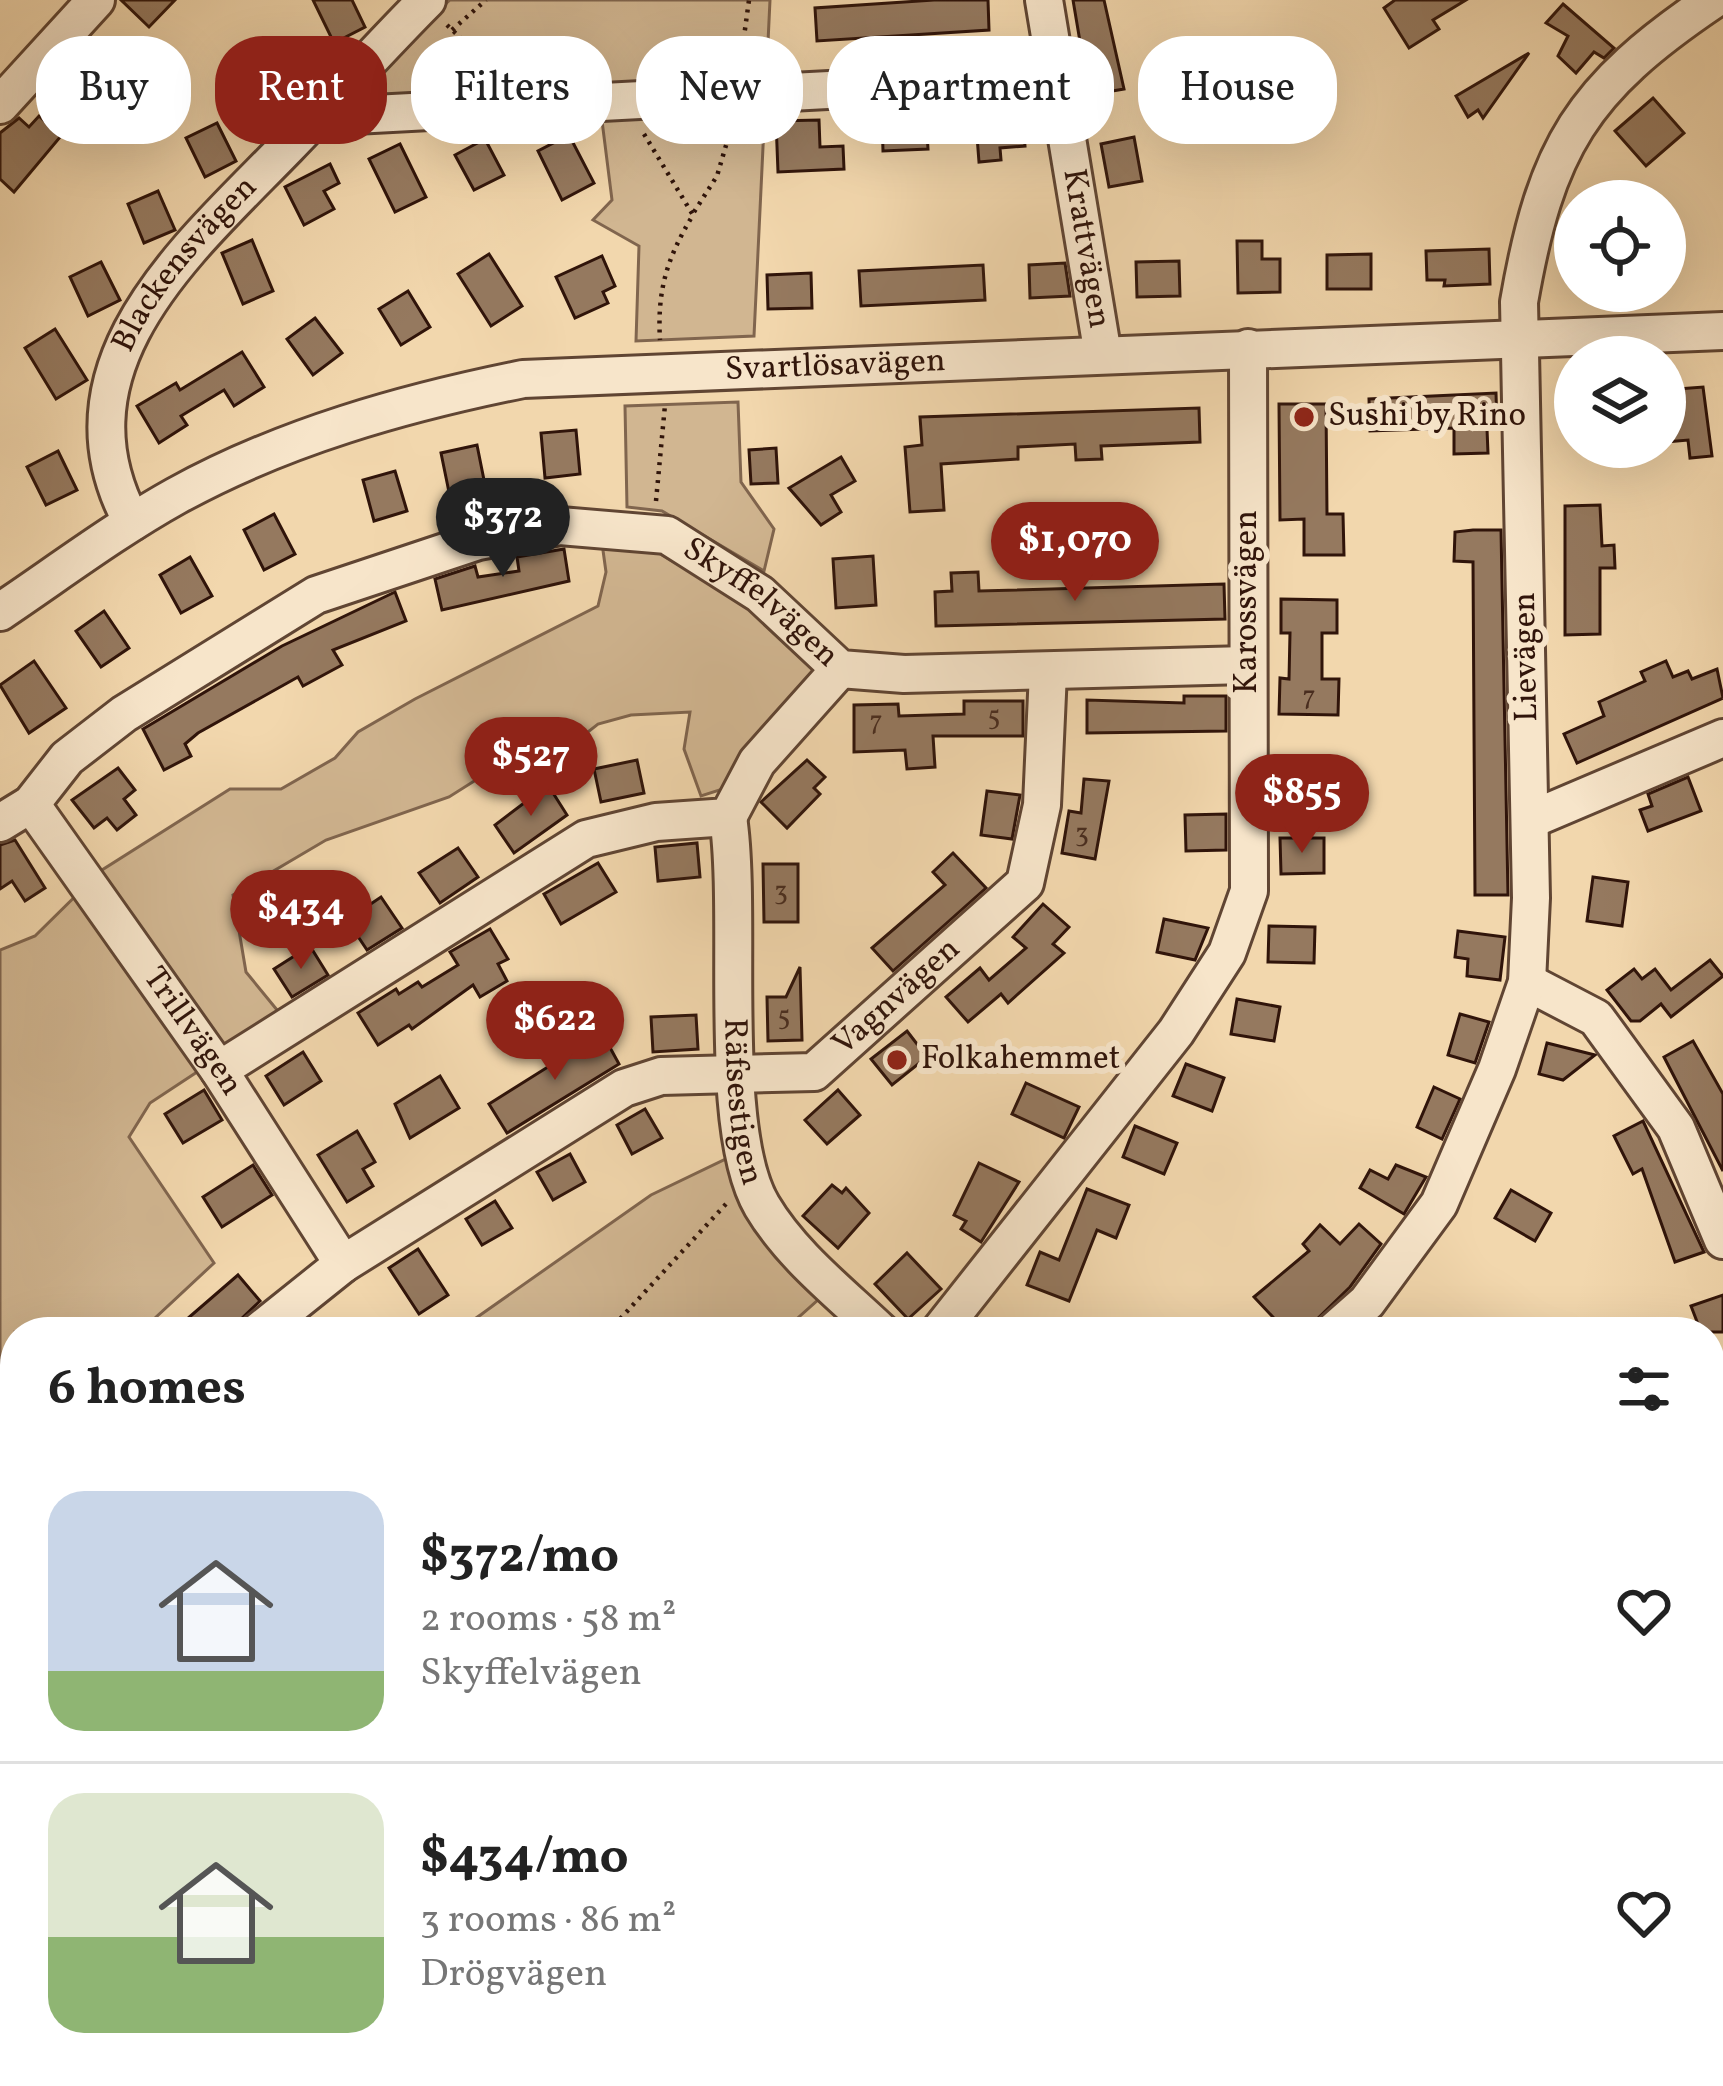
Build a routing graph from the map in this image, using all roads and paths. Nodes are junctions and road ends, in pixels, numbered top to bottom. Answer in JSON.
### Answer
{"nodes":[{"id":1,"x":96,"y":0,"type":"edge"},
{"id":2,"x":486,"y":0,"type":"edge"},
{"id":3,"x":1044,"y":0,"type":"edge"},
{"id":4,"x":1713,"y":0,"type":"edge"},
{"id":5,"x":426,"y":1,"type":"edge"},
{"id":6,"x":452,"y":30,"type":"junction"},
{"id":7,"x":458,"y":36,"type":"edge"},
{"id":8,"x":1050,"y":36,"type":"edge"},
{"id":9,"x":387,"y":43,"type":"edge"},
{"id":10,"x":827,"y":91,"type":"edge"},
{"id":11,"x":612,"y":104,"type":"edge"},
{"id":12,"x":0,"y":105,"type":"edge"},
{"id":13,"x":612,"y":115,"type":"edge"},
{"id":14,"x":291,"y":144,"type":"edge"},
{"id":15,"x":1068,"y":144,"type":"edge"},
{"id":16,"x":1723,"y":331,"type":"edge"},
{"id":17,"x":1520,"y":338,"type":"junction"},
{"id":18,"x":1248,"y":348,"type":"junction"},
{"id":19,"x":1103,"y":355,"type":"junction"},
{"id":20,"x":663,"y":372,"type":"junction"},
{"id":21,"x":132,"y":522,"type":"junction"},
{"id":22,"x":649,"y":530,"type":"junction"},
{"id":23,"x":0,"y":612,"type":"edge"},
{"id":24,"x":1246,"y":665,"type":"junction"},
{"id":25,"x":840,"y":669,"type":"junction"},
{"id":26,"x":1048,"y":672,"type":"junction"},
{"id":27,"x":1723,"y":738,"type":"edge"},
{"id":28,"x":16,"y":813,"type":"edge"},
{"id":29,"x":728,"y":817,"type":"junction"},
{"id":30,"x":1529,"y":820,"type":"junction"},
{"id":31,"x":1527,"y":982,"type":"junction"},
{"id":32,"x":219,"y":1070,"type":"junction"},
{"id":33,"x":739,"y":1078,"type":"junction"},
{"id":34,"x":752,"y":1179,"type":"junction"},
{"id":35,"x":1723,"y":1240,"type":"edge"},
{"id":36,"x":343,"y":1264,"type":"junction"},
{"id":37,"x":277,"y":1317,"type":"edge"},
{"id":38,"x":622,"y":1317,"type":"edge"},
{"id":39,"x":865,"y":1317,"type":"edge"},
{"id":40,"x":951,"y":1317,"type":"edge"},
{"id":41,"x":1350,"y":1317,"type":"edge"}],
"edges":[{"from":1,"to":12,"type":"street"},
{"from":2,"to":6,"type":"path"},
{"from":3,"to":8,"type":"street","name":"Krattvägen"},
{"from":4,"to":17,"type":"street","name":"Lievägen"},
{"from":5,"to":6,"type":"path"},
{"from":5,"to":9,"type":"street","name":"Blackensvägen"},
{"from":6,"to":7,"type":"path"},
{"from":10,"to":11,"type":"street"},
{"from":13,"to":20,"type":"path"},
{"from":14,"to":21,"type":"street","name":"Blackensvägen"},
{"from":15,"to":19,"type":"street","name":"Krattvägen"},
{"from":16,"to":17,"type":"street","name":"Svartlösavägen"},
{"from":17,"to":18,"type":"street","name":"Svartlösavägen"},
{"from":17,"to":30,"type":"street","name":"Lievägen"},
{"from":18,"to":19,"type":"street","name":"Svartlösavägen"},
{"from":18,"to":24,"type":"street","name":"Karossvägen"},
{"from":19,"to":20,"type":"street","name":"Svartlösavägen"},
{"from":20,"to":21,"type":"street","name":"Svartlösavägen"},
{"from":20,"to":22,"type":"path"},
{"from":21,"to":23,"type":"street","name":"Svartlösavägen"},
{"from":22,"to":25,"type":"street","name":"Skyffelvägen"},
{"from":22,"to":28,"type":"street","name":"Skyffelvägen"},
{"from":24,"to":26,"type":"street","name":"Skyffelvägen"},
{"from":24,"to":40,"type":"street","name":"Karossvägen"},
{"from":25,"to":26,"type":"street","name":"Skyffelvägen"},
{"from":25,"to":29,"type":"street"},
{"from":26,"to":33,"type":"street","name":"Vagnvägen"},
{"from":27,"to":30,"type":"street"},
{"from":28,"to":32,"type":"street","name":"Trillvägen"},
{"from":29,"to":32,"type":"street"},
{"from":29,"to":33,"type":"street","name":"Räfsestigen"},
{"from":30,"to":31,"type":"street","name":"Lievägen"},
{"from":31,"to":35,"type":"street"},
{"from":31,"to":41,"type":"street","name":"Lievägen"},
{"from":32,"to":36,"type":"street","name":"Trillvägen"},
{"from":33,"to":34,"type":"street","name":"Räfsestigen"},
{"from":33,"to":36,"type":"street","name":"Vagnvägen"},
{"from":34,"to":38,"type":"path"},
{"from":34,"to":39,"type":"street","name":"Räfsestigen"},
{"from":36,"to":37,"type":"street","name":"Vagnvägen"}]}
